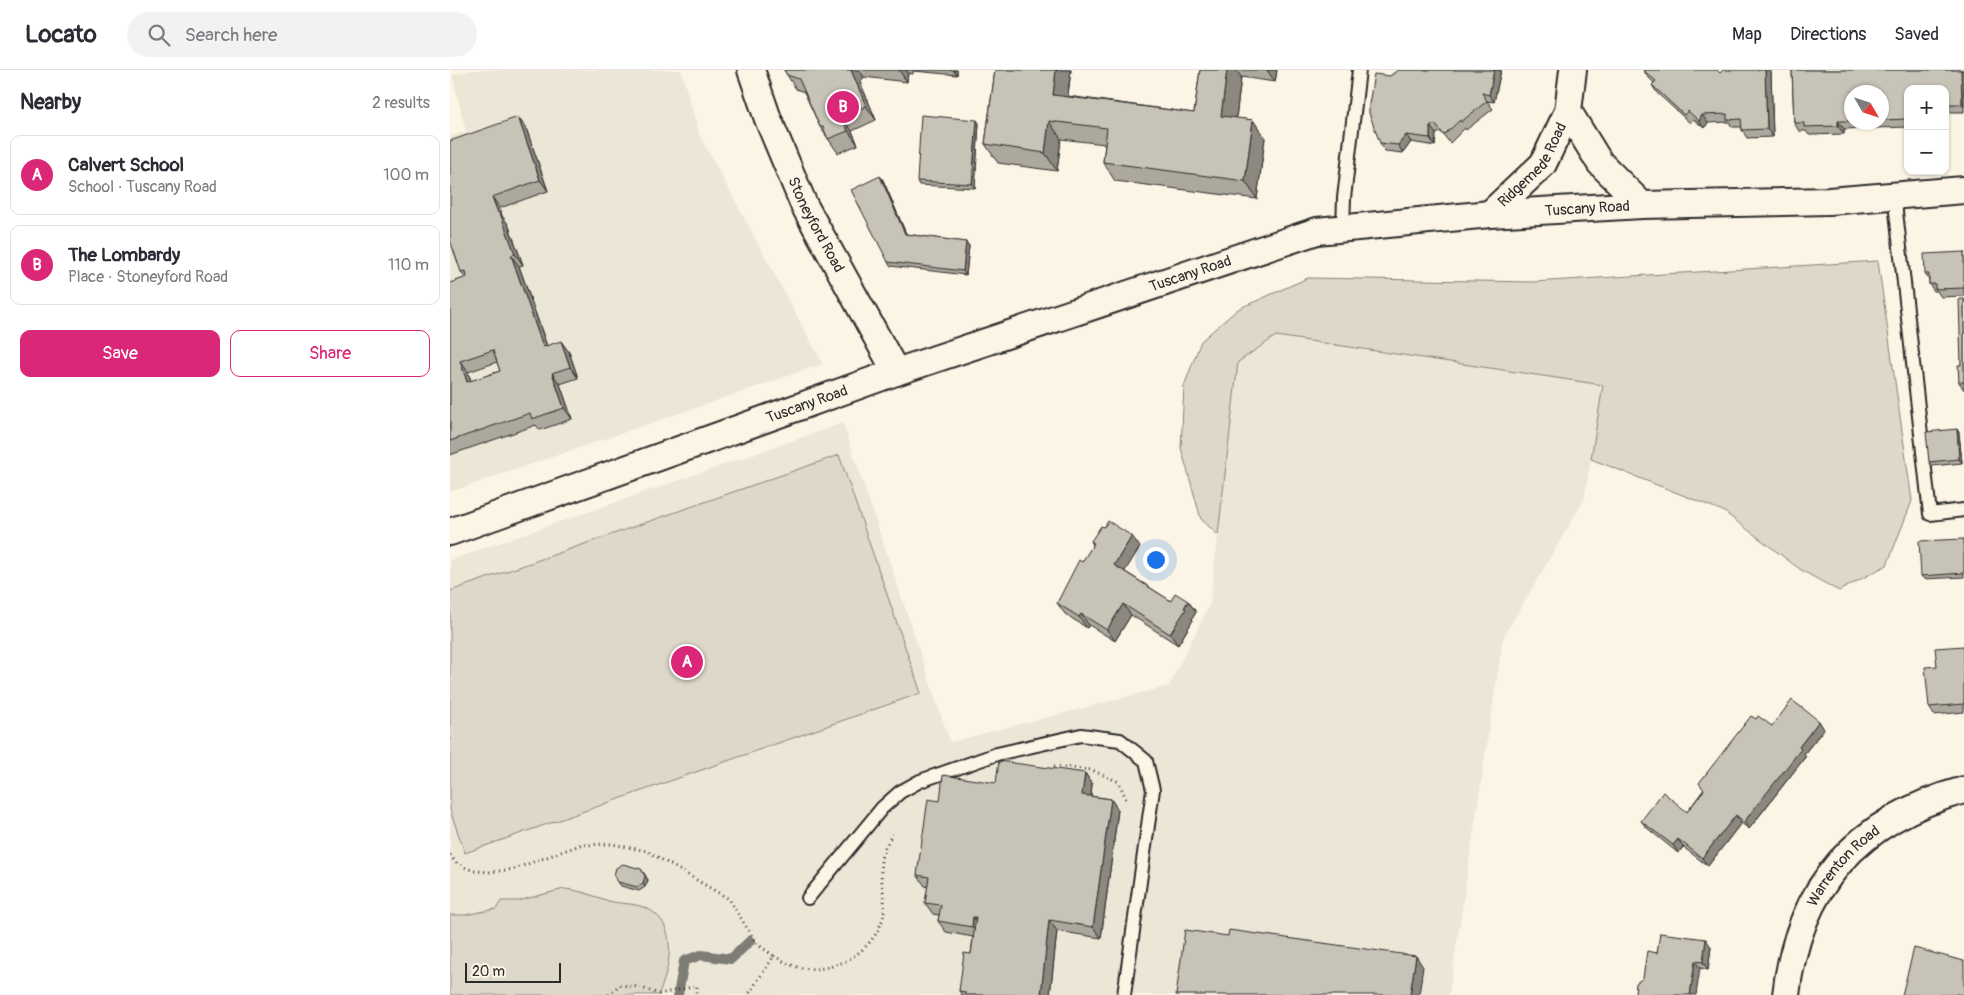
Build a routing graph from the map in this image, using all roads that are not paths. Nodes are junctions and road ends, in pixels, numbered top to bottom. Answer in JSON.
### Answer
{"nodes":[{"id":1,"x":751,"y":70,"type":"edge"},
{"id":2,"x":1359,"y":70,"type":"edge"},
{"id":3,"x":1573,"y":70,"type":"edge"},
{"id":4,"x":1568,"y":111,"type":"junction"},
{"id":5,"x":1964,"y":190,"type":"edge"},
{"id":6,"x":1894,"y":194,"type":"junction"},
{"id":7,"x":1642,"y":205,"type":"junction"},
{"id":8,"x":1490,"y":214,"type":"junction"},
{"id":9,"x":1344,"y":228,"type":"junction"},
{"id":10,"x":896,"y":372,"type":"junction"},
{"id":11,"x":1964,"y":510,"type":"edge"},
{"id":12,"x":450,"y":532,"type":"edge"},
{"id":13,"x":1964,"y":790,"type":"edge"},
{"id":14,"x":808,"y":898,"type":"dead end"},
{"id":15,"x":1124,"y":995,"type":"edge"},
{"id":16,"x":1786,"y":995,"type":"edge"}],
"edges":[{"from":1,"to":10,"type":"street","name":"Stoneyford Road"},
{"from":2,"to":9,"type":"lane"},
{"from":3,"to":4,"type":"street","name":"Ridgemede Road"},
{"from":4,"to":7,"type":"street","name":"Ridgemede Road"},
{"from":4,"to":8,"type":"street","name":"Ridgemede Road"},
{"from":5,"to":6,"type":"street","name":"Tuscany Road"},
{"from":6,"to":7,"type":"street","name":"Tuscany Road"},
{"from":6,"to":11,"type":"lane"},
{"from":7,"to":8,"type":"street","name":"Tuscany Road"},
{"from":8,"to":9,"type":"street","name":"Tuscany Road"},
{"from":9,"to":10,"type":"street","name":"Tuscany Road"},
{"from":10,"to":12,"type":"street","name":"Tuscany Road"},
{"from":13,"to":16,"type":"street","name":"Warrenton Road"},
{"from":14,"to":15,"type":"lane"}]}
